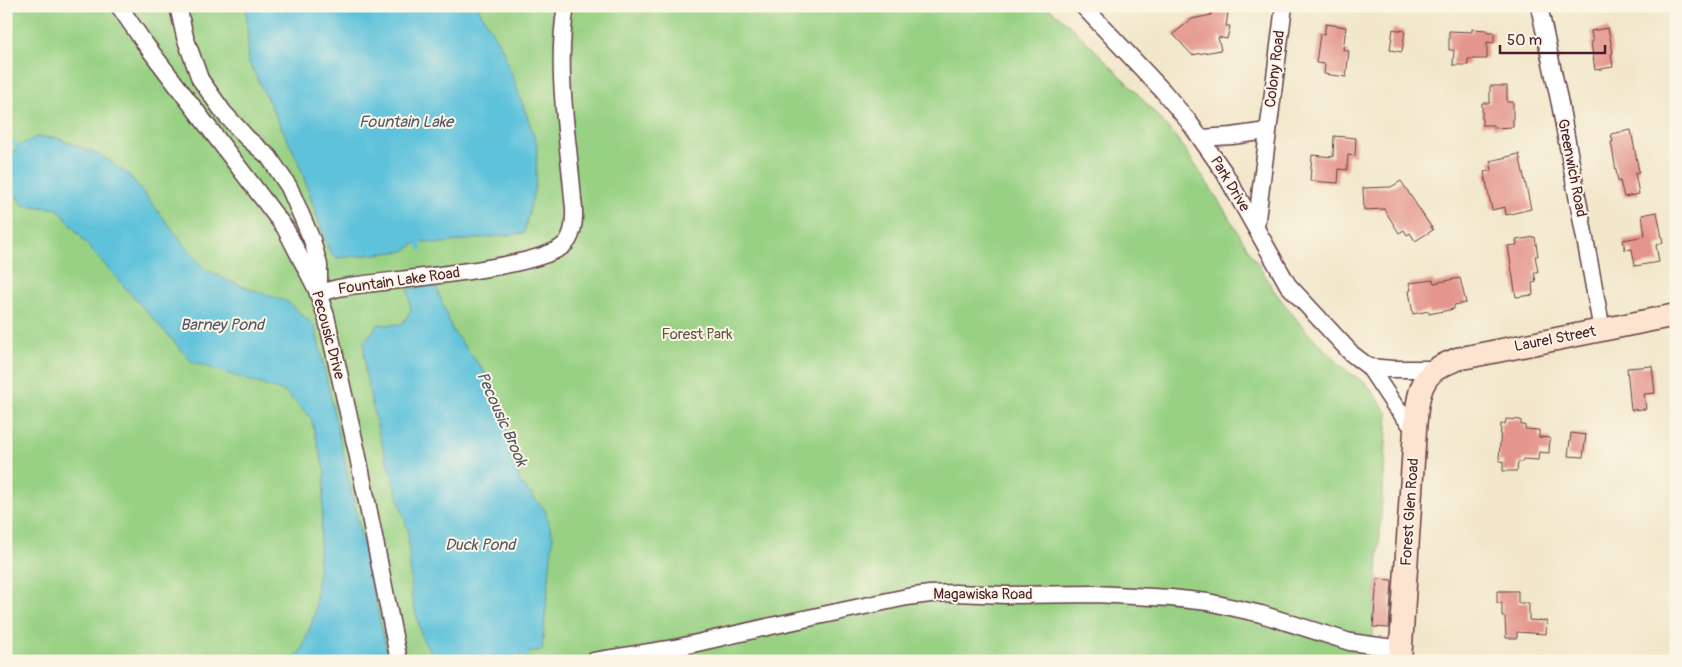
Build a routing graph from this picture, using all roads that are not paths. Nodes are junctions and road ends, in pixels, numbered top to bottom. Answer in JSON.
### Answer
{"nodes":[{"id":1,"x":119,"y":6,"type":"edge"},
{"id":2,"x":178,"y":6,"type":"edge"},
{"id":3,"x":566,"y":6,"type":"edge"},
{"id":4,"x":1083,"y":6,"type":"edge"},
{"id":5,"x":1284,"y":6,"type":"edge"},
{"id":6,"x":1539,"y":6,"type":"edge"},
{"id":7,"x":1267,"y":131,"type":"junction"},
{"id":8,"x":1201,"y":138,"type":"junction"},
{"id":9,"x":1256,"y":227,"type":"junction"},
{"id":10,"x":319,"y":294,"type":"junction"},
{"id":11,"x":1676,"y":315,"type":"edge"},
{"id":12,"x":1602,"y":330,"type":"junction"},
{"id":13,"x":1369,"y":366,"type":"junction"},
{"id":14,"x":1436,"y":368,"type":"junction"},
{"id":15,"x":1415,"y":430,"type":"junction"},
{"id":16,"x":1401,"y":655,"type":"edge"},
{"id":17,"x":400,"y":661,"type":"edge"},
{"id":18,"x":594,"y":661,"type":"edge"}],
"edges":[{"from":1,"to":10,"type":"street","name":"Pecousic Drive"},
{"from":2,"to":10,"type":"street","name":"Fountain Lake Road"},
{"from":3,"to":10,"type":"street","name":"Fountain Lake Road"},
{"from":4,"to":8,"type":"street","name":"Park Drive"},
{"from":5,"to":7,"type":"street","name":"Colony Road"},
{"from":6,"to":12,"type":"street","name":"Greenwich Road"},
{"from":7,"to":8,"type":"street"},
{"from":7,"to":9,"type":"street","name":"Colony Road"},
{"from":8,"to":9,"type":"street","name":"Park Drive"},
{"from":9,"to":13,"type":"street","name":"Park Drive"},
{"from":10,"to":17,"type":"street","name":"Pecousic Drive"},
{"from":11,"to":12,"type":"street","name":"Laurel Street"},
{"from":12,"to":14,"type":"street","name":"Laurel Street"},
{"from":13,"to":14,"type":"street"},
{"from":13,"to":15,"type":"street","name":"Park Drive"},
{"from":14,"to":15,"type":"street","name":"Forest Glen Road"},
{"from":15,"to":16,"type":"street","name":"Forest Glen Road"},
{"from":16,"to":18,"type":"street","name":"Magawiska Road"}]}
